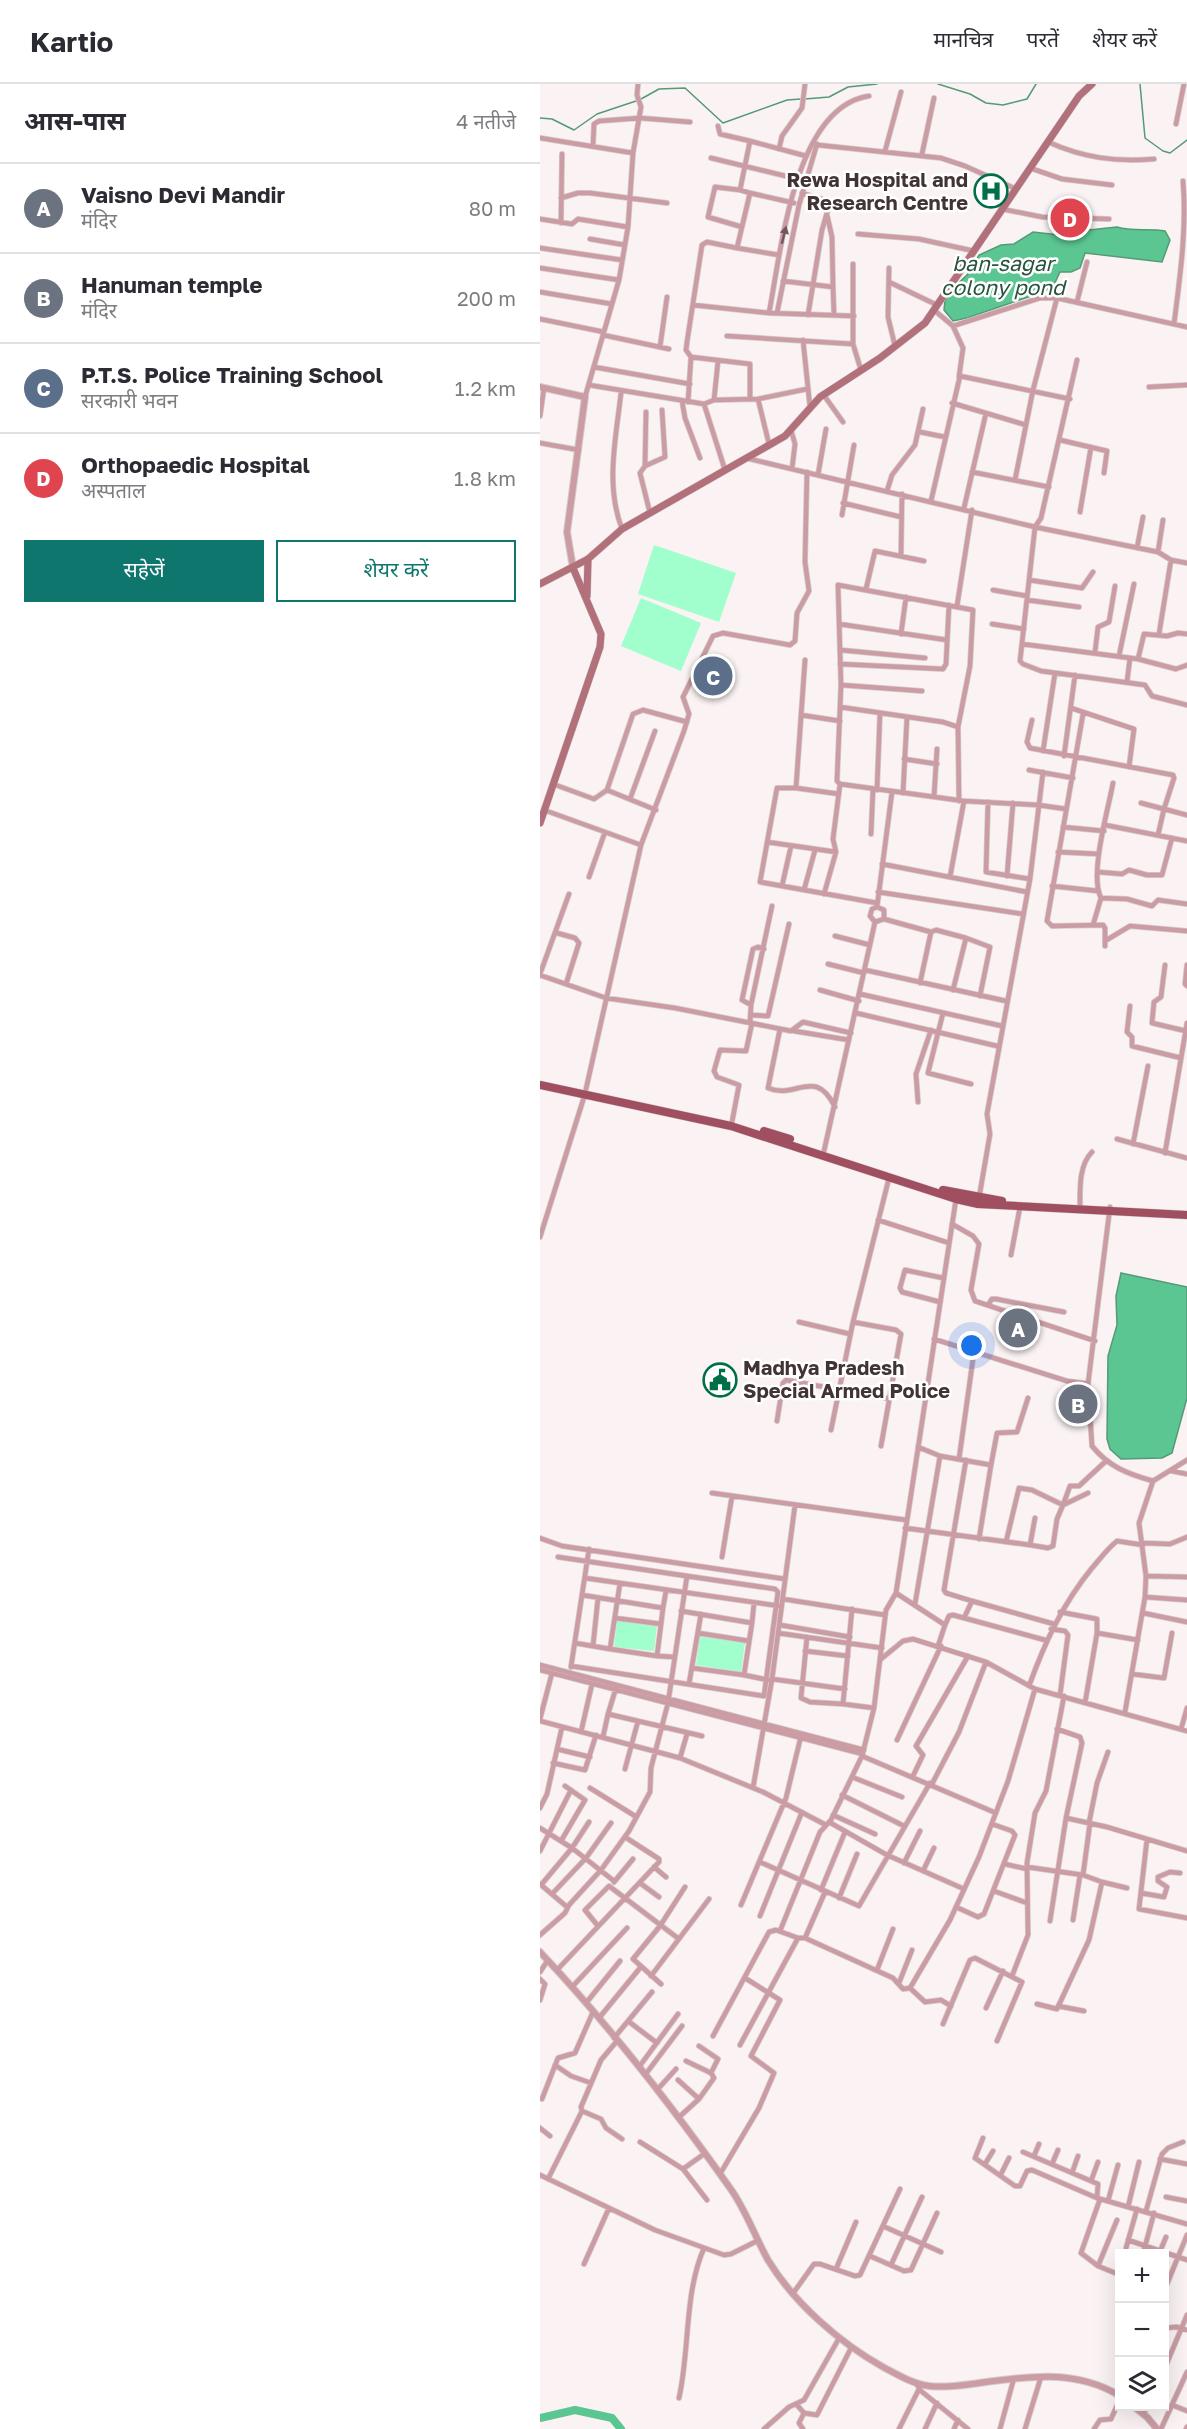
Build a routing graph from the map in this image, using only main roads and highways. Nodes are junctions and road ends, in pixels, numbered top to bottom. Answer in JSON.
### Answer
{"nodes":[{"id":1,"x":1092,"y":84,"type":"edge"},
{"id":2,"x":588,"y":559,"type":"junction"},
{"id":3,"x":573,"y":568,"type":"junction"},
{"id":4,"x":540,"y":584,"type":"edge"},
{"id":5,"x":587,"y":599,"type":"junction"},
{"id":6,"x":540,"y":823,"type":"edge"},
{"id":7,"x":540,"y":1083,"type":"edge"},
{"id":8,"x":585,"y":1092,"type":"junction"},
{"id":9,"x":979,"y":1201,"type":"junction"},
{"id":10,"x":1110,"y":1209,"type":"junction"},
{"id":11,"x":1187,"y":1211,"type":"edge"},
{"id":12,"x":1187,"y":1215,"type":"edge"}],
"edges":[{"from":1,"to":2,"type":"main road"},
{"from":2,"to":3,"type":"main road"},
{"from":2,"to":5,"type":"main road"},
{"from":3,"to":4,"type":"main road"},
{"from":3,"to":5,"type":"main road"},
{"from":5,"to":6,"type":"main road"},
{"from":7,"to":8,"type":"main road"},
{"from":8,"to":9,"type":"main road"},
{"from":8,"to":9,"type":"main road"},
{"from":9,"to":10,"type":"main road"},
{"from":9,"to":10,"type":"main road"},
{"from":10,"to":11,"type":"main road"},
{"from":10,"to":12,"type":"main road"}]}
